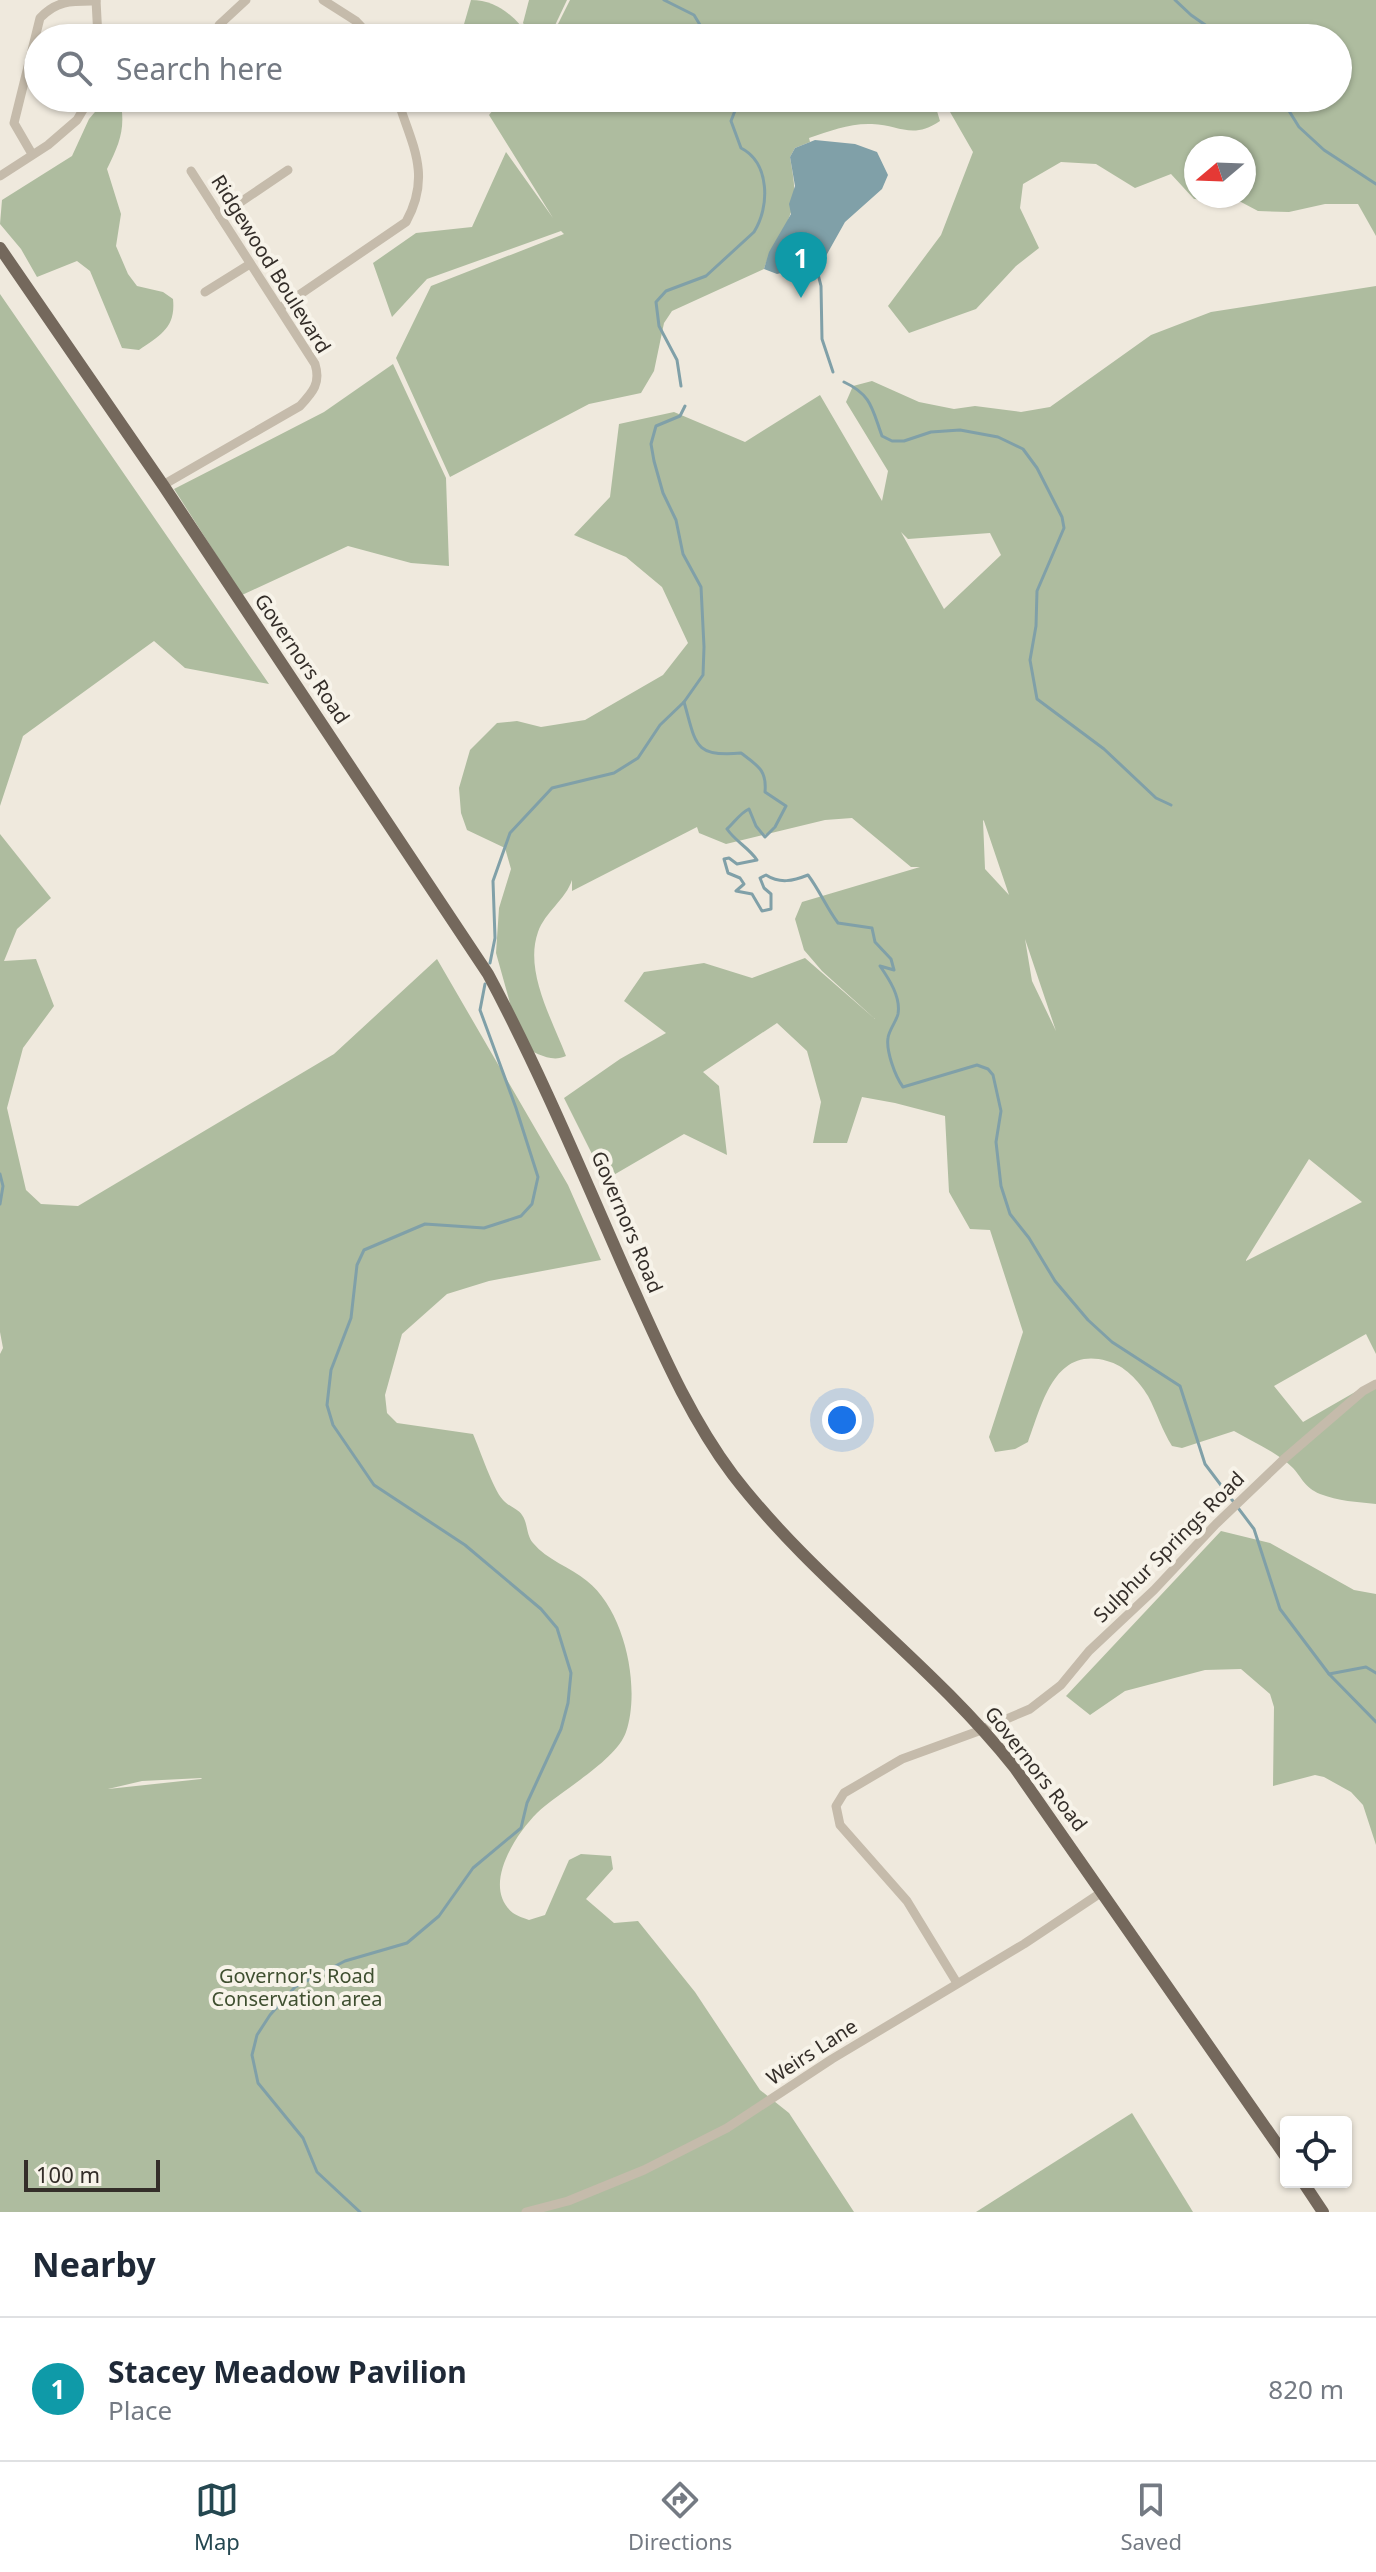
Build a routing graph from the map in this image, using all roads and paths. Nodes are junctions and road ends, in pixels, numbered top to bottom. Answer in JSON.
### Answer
{"nodes":[{"id":1,"x":246,"y":0,"type":"edge"},
{"id":2,"x":323,"y":0,"type":"edge"},
{"id":3,"x":96,"y":1,"type":"edge"},
{"id":4,"x":338,"y":4,"type":"edge"},
{"id":5,"x":39,"y":24,"type":"edge"},
{"id":6,"x":97,"y":24,"type":"edge"},
{"id":7,"x":220,"y":24,"type":"edge"},
{"id":8,"x":359,"y":24,"type":"edge"},
{"id":9,"x":24,"y":83,"type":"edge"},
{"id":10,"x":82,"y":112,"type":"edge"},
{"id":11,"x":402,"y":112,"type":"edge"},
{"id":12,"x":32,"y":154,"type":"junction"},
{"id":13,"x":288,"y":170,"type":"dead end"},
{"id":14,"x":191,"y":171,"type":"dead end"},
{"id":15,"x":0,"y":176,"type":"edge"},
{"id":16,"x":220,"y":216,"type":"junction"},
{"id":17,"x":0,"y":248,"type":"edge"},
{"id":18,"x":250,"y":264,"type":"junction"},
{"id":19,"x":205,"y":292,"type":"dead end"},
{"id":20,"x":280,"y":308,"type":"junction"},
{"id":21,"x":163,"y":485,"type":"junction"},
{"id":22,"x":1376,"y":1384,"type":"edge"},
{"id":23,"x":984,"y":1729,"type":"junction"},
{"id":24,"x":1102,"y":1892,"type":"junction"},
{"id":25,"x":957,"y":1983,"type":"junction"},
{"id":26,"x":1280,"y":2148,"type":"edge"},
{"id":27,"x":1307,"y":2188,"type":"edge"},
{"id":28,"x":526,"y":2212,"type":"edge"},
{"id":29,"x":1323,"y":2212,"type":"edge"}],
"edges":[{"from":1,"to":7,"type":"street"},
{"from":2,"to":4,"type":"street"},
{"from":3,"to":5,"type":"street"},
{"from":3,"to":6,"type":"street"},
{"from":4,"to":8,"type":"street"},
{"from":9,"to":12,"type":"street"},
{"from":10,"to":12,"type":"street"},
{"from":11,"to":20,"type":"street"},
{"from":12,"to":15,"type":"street"},
{"from":13,"to":16,"type":"street"},
{"from":14,"to":16,"type":"street","name":"Ridgewood Boulevard"},
{"from":16,"to":18,"type":"street","name":"Ridgewood Boulevard"},
{"from":17,"to":21,"type":"main road","name":"Governors Road"},
{"from":18,"to":19,"type":"street"},
{"from":18,"to":20,"type":"street","name":"Ridgewood Boulevard"},
{"from":20,"to":21,"type":"street","name":"Ridgewood Boulevard"},
{"from":21,"to":23,"type":"main road","name":"Governors Road"},
{"from":22,"to":23,"type":"street","name":"Sulphur Springs Road"},
{"from":23,"to":24,"type":"main road","name":"Governors Road"},
{"from":23,"to":25,"type":"street","name":"Sulphur Springs Road"},
{"from":24,"to":25,"type":"street","name":"Weirs Lane"},
{"from":24,"to":26,"type":"main road","name":"Governors Road"},
{"from":25,"to":28,"type":"street","name":"Weirs Lane"},
{"from":27,"to":29,"type":"main road"}]}
